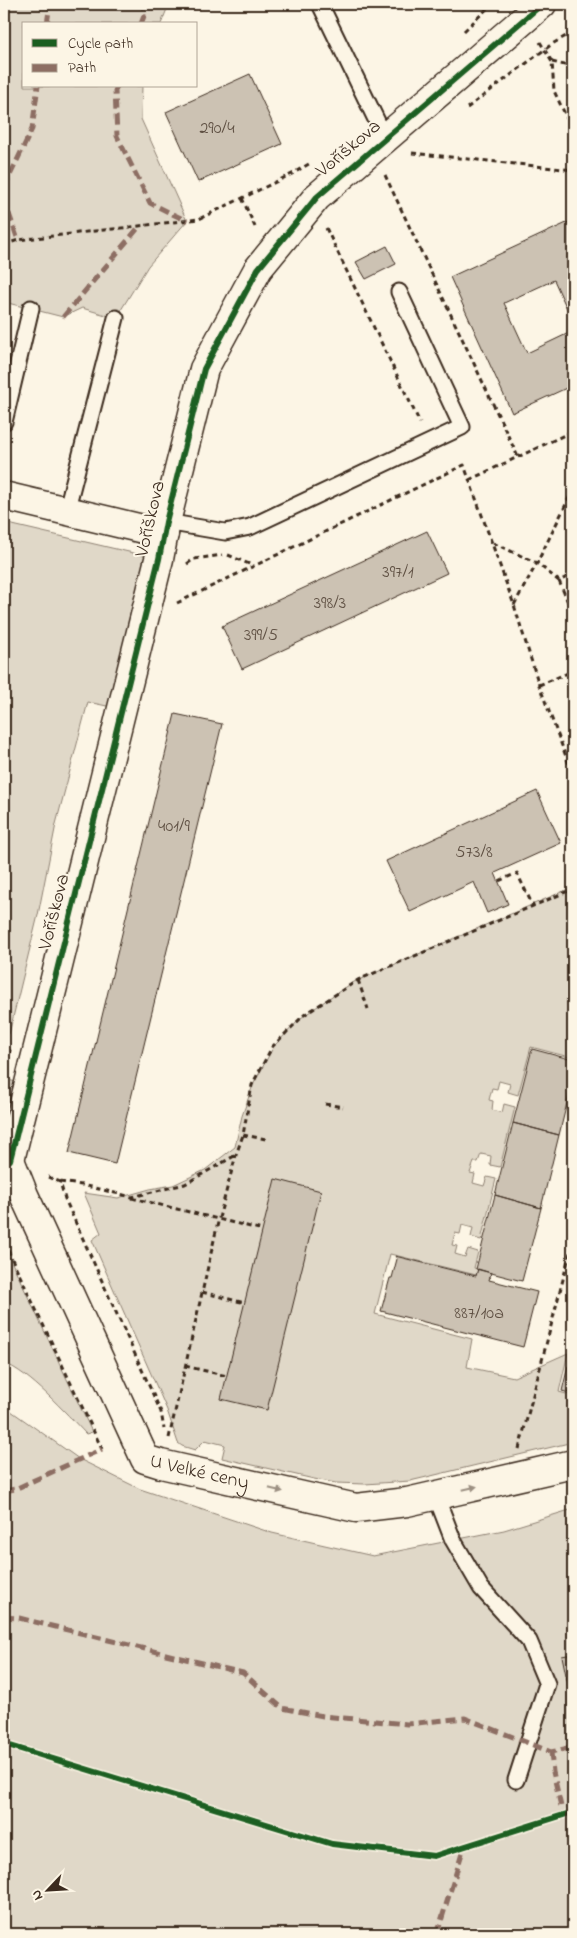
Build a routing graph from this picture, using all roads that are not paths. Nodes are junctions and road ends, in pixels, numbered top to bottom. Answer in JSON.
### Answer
{"nodes":[{"id":1,"x":320,"y":4,"type":"edge"},
{"id":2,"x":542,"y":4,"type":"edge"},
{"id":3,"x":386,"y":140,"type":"junction"},
{"id":4,"x":399,"y":292,"type":"dead end"},
{"id":5,"x":31,"y":308,"type":"dead end"},
{"id":6,"x":116,"y":318,"type":"dead end"},
{"id":7,"x":4,"y":422,"type":"edge"},
{"id":8,"x":4,"y":496,"type":"edge"},
{"id":9,"x":66,"y":512,"type":"junction"},
{"id":10,"x":165,"y":528,"type":"junction"},
{"id":11,"x":7,"y":1160,"type":"edge"},
{"id":12,"x":573,"y":1464,"type":"edge"},
{"id":13,"x":436,"y":1496,"type":"junction"},
{"id":14,"x":516,"y":1780,"type":"dead end"}],
"edges":[{"from":1,"to":3,"type":"lane"},
{"from":2,"to":3,"type":"street","name":"Voříškova"},
{"from":3,"to":10,"type":"street","name":"Voříškova"},
{"from":4,"to":10,"type":"lane","name":"Voříškova"},
{"from":5,"to":7,"type":"lane"},
{"from":6,"to":9,"type":"lane"},
{"from":8,"to":9,"type":"street","name":"Voříškova"},
{"from":9,"to":10,"type":"street","name":"Voříškova"},
{"from":10,"to":11,"type":"street","name":"Voříškova"},
{"from":11,"to":13,"type":"street","name":"U Velké ceny","one_way":true},
{"from":13,"to":12,"type":"street","name":"U Velké ceny","one_way":true},
{"from":13,"to":14,"type":"lane"}]}
